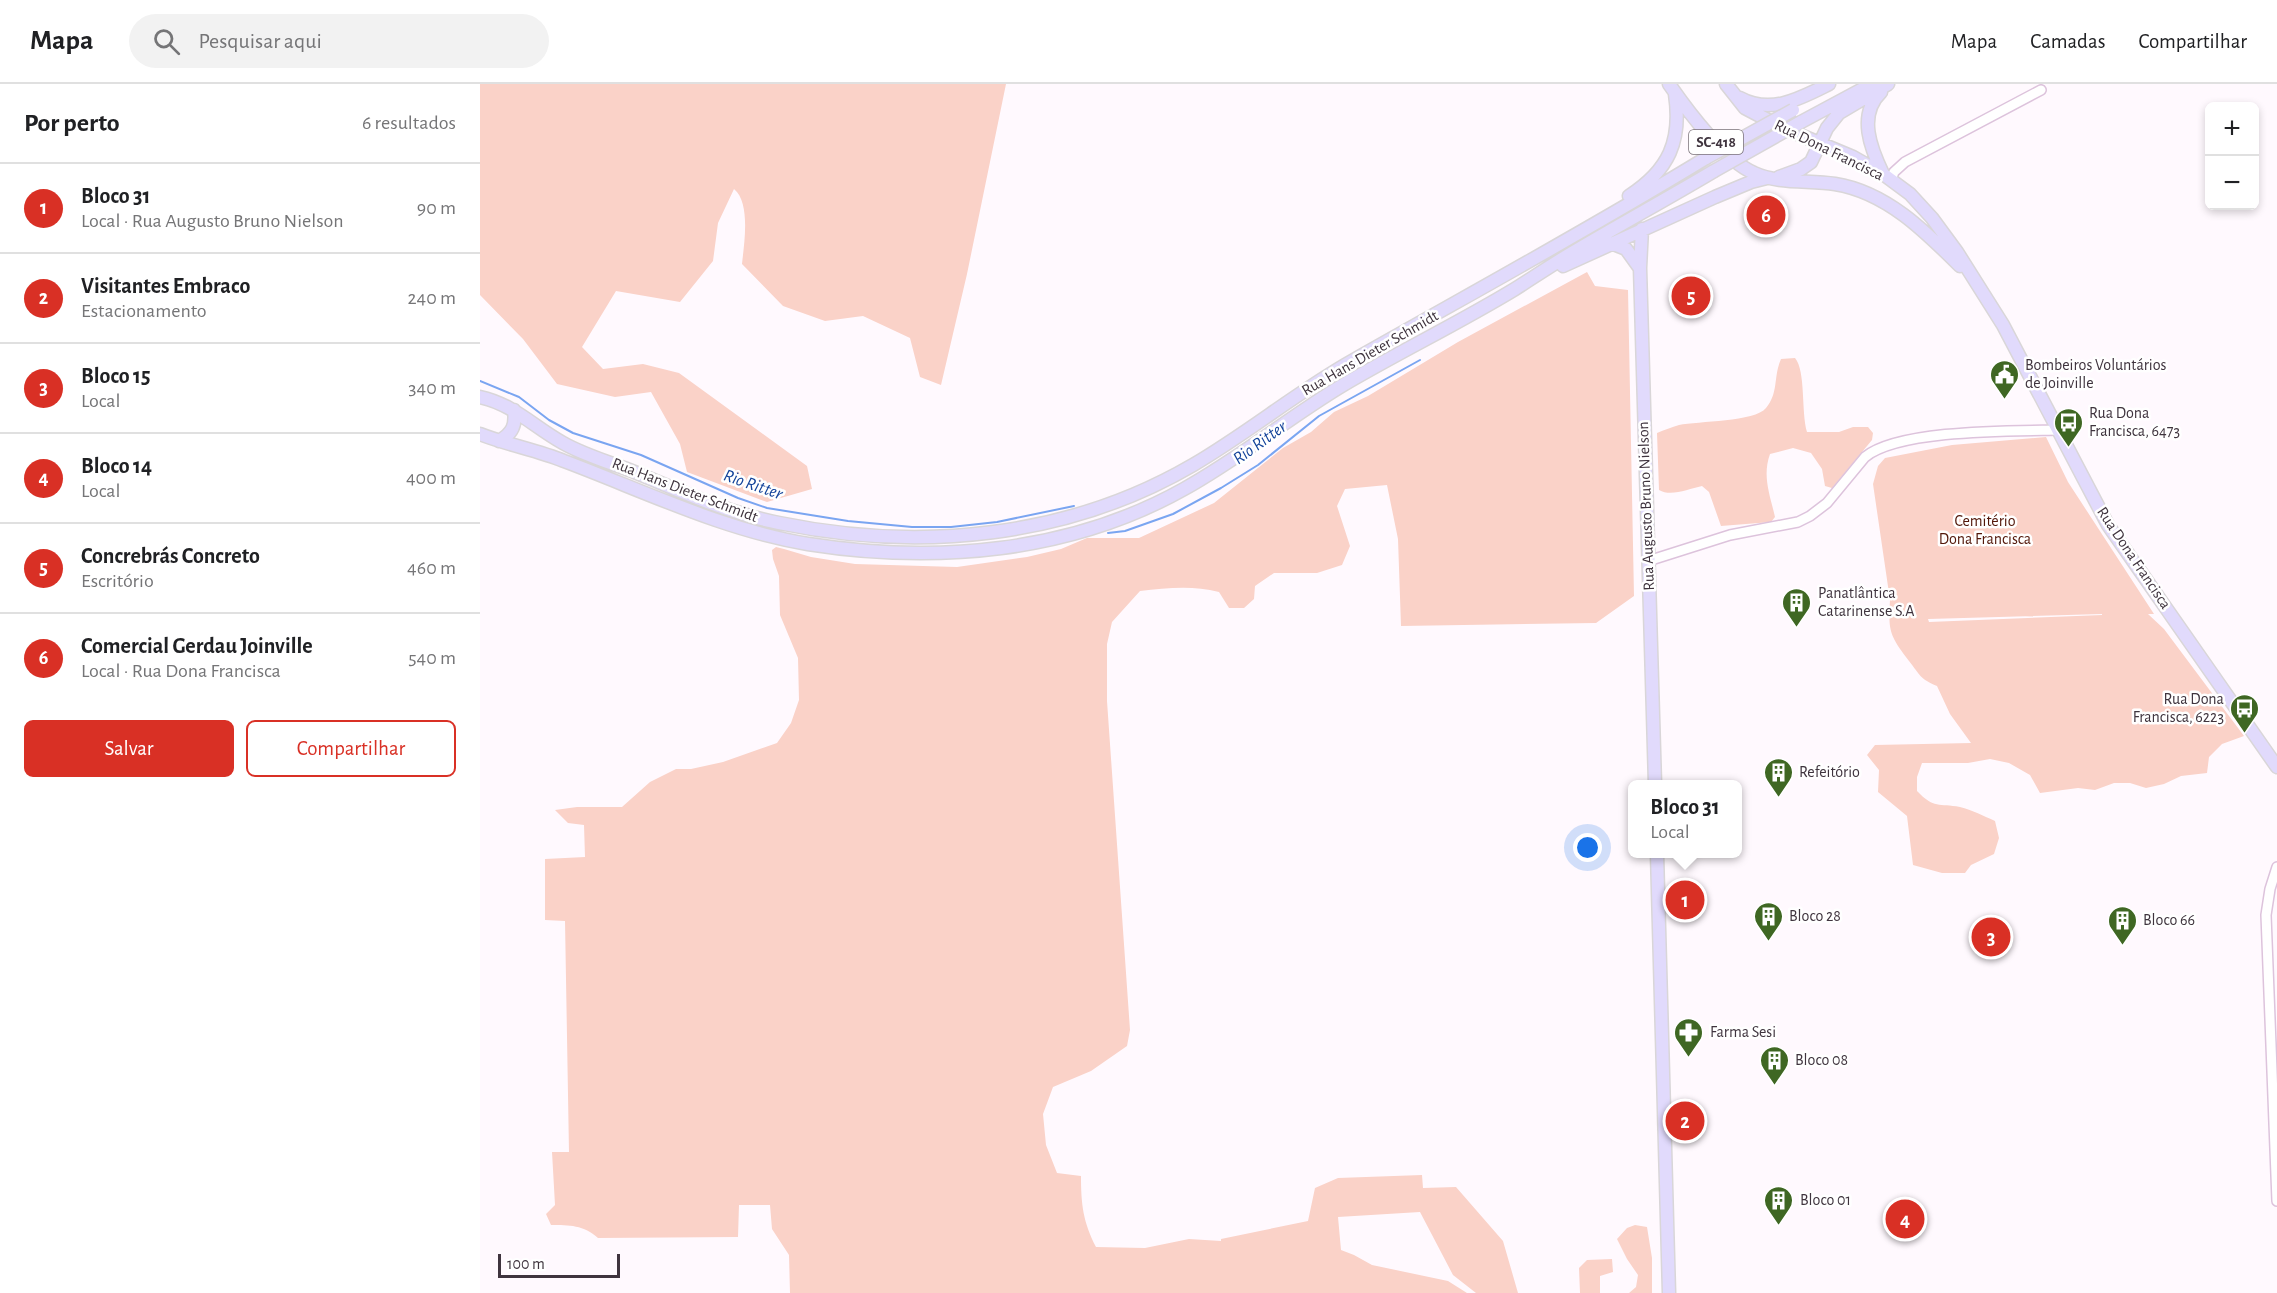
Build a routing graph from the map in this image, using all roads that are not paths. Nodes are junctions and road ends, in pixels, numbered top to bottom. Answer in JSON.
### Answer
{"nodes":[{"id":1,"x":1829,"y":84,"type":"edge"},
{"id":2,"x":1841,"y":84,"type":"edge"},
{"id":3,"x":1872,"y":84,"type":"edge"},
{"id":4,"x":1888,"y":84,"type":"edge"},
{"id":5,"x":1672,"y":88,"type":"edge"},
{"id":6,"x":1729,"y":88,"type":"edge"},
{"id":7,"x":2041,"y":90,"type":"dead end"},
{"id":8,"x":1818,"y":143,"type":"junction"},
{"id":9,"x":1887,"y":177,"type":"junction"},
{"id":10,"x":1772,"y":178,"type":"junction"},
{"id":11,"x":1876,"y":197,"type":"junction"},
{"id":12,"x":1641,"y":229,"type":"junction"},
{"id":13,"x":1611,"y":243,"type":"junction"},
{"id":14,"x":1640,"y":268,"type":"junction"},
{"id":15,"x":1508,"y":274,"type":"junction"},
{"id":16,"x":1971,"y":277,"type":"junction"},
{"id":17,"x":1515,"y":289,"type":"junction"},
{"id":18,"x":480,"y":397,"type":"edge"},
{"id":19,"x":514,"y":410,"type":"junction"},
{"id":20,"x":2060,"y":430,"type":"junction"},
{"id":21,"x":480,"y":435,"type":"edge"},
{"id":22,"x":499,"y":441,"type":"junction"},
{"id":23,"x":1648,"y":561,"type":"junction"},
{"id":24,"x":2277,"y":767,"type":"edge"},
{"id":25,"x":1655,"y":780,"type":"edge"},
{"id":26,"x":1657,"y":858,"type":"edge"},
{"id":27,"x":2277,"y":867,"type":"edge"},
{"id":28,"x":2277,"y":1201,"type":"edge"},
{"id":29,"x":1669,"y":1293,"type":"edge"}],
"edges":[{"from":1,"to":6,"type":"main road"},
{"from":2,"to":15,"type":"main road","name":"Rua Hans Dieter Schmidt","bridge":true},
{"from":3,"to":17,"type":"main road","name":"Rua Hans Dieter Schmidt","bridge":true},
{"from":4,"to":8,"type":"main road"},
{"from":4,"to":9,"type":"main road"},
{"from":5,"to":10,"type":"main road","name":"Rua Dona Francisca","number":"SC-418"},
{"from":5,"to":15,"type":"main road"},
{"from":6,"to":8,"type":"main road","name":"Rua Dona Francisca","number":"SC-418"},
{"from":7,"to":9,"type":"street"},
{"from":8,"to":9,"type":"main road","name":"Rua Dona Francisca"},
{"from":8,"to":10,"type":"main road"},
{"from":9,"to":11,"type":"main road"},
{"from":9,"to":16,"type":"main road","name":"Rua Dona Francisca"},
{"from":10,"to":11,"type":"main road","name":"Rua Dona Francisca"},
{"from":10,"to":12,"type":"main road"},
{"from":11,"to":16,"type":"main road","name":"Rua Dona Francisca"},
{"from":12,"to":13,"type":"main road"},
{"from":12,"to":14,"type":"main road","name":"Rua Augusto Bruno Nielson"},
{"from":13,"to":14,"type":"main road"},
{"from":13,"to":17,"type":"main road"},
{"from":14,"to":23,"type":"main road","name":"Rua Augusto Bruno Nielson"},
{"from":15,"to":19,"type":"main road","name":"Rua Hans Dieter Schmidt"},
{"from":16,"to":20,"type":"main road","name":"Rua Dona Francisca"},
{"from":17,"to":22,"type":"main road","name":"Rua Hans Dieter Schmidt"},
{"from":18,"to":19,"type":"main road","name":"Rua Hans Dieter Schmidt"},
{"from":19,"to":22,"type":"main road"},
{"from":20,"to":23,"type":"street"},
{"from":20,"to":24,"type":"main road","name":"Rua Dona Francisca"},
{"from":21,"to":22,"type":"main road","name":"Rua Hans Dieter Schmidt"},
{"from":23,"to":25,"type":"main road","name":"Rua Augusto Bruno Nielson"},
{"from":26,"to":29,"type":"main road"},
{"from":27,"to":28,"type":"street"}]}
